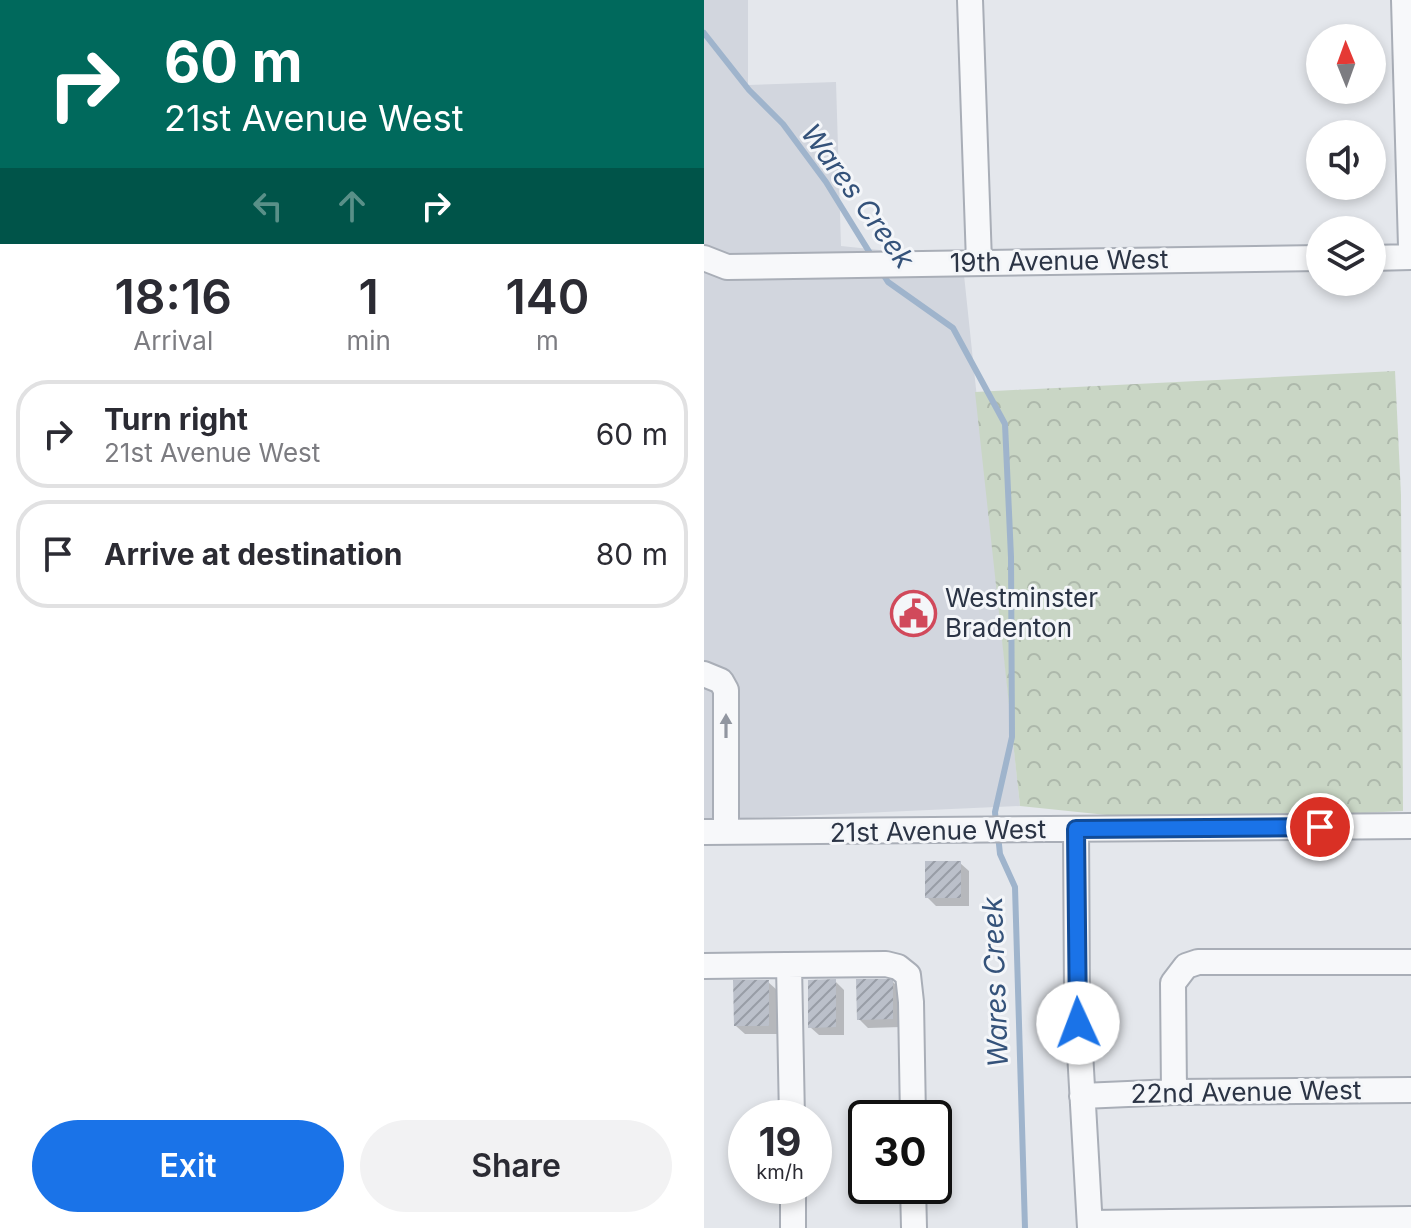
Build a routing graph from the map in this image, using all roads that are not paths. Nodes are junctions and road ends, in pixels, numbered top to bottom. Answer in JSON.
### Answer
{"nodes":[{"id":1,"x":970,"y":0,"type":"edge"},
{"id":2,"x":1404,"y":0,"type":"edge"},
{"id":3,"x":1411,"y":247,"type":"edge"},
{"id":4,"x":1411,"y":257,"type":"edge"},
{"id":5,"x":704,"y":258,"type":"edge"},
{"id":6,"x":1306,"y":258,"type":"edge"},
{"id":7,"x":1386,"y":258,"type":"edge"},
{"id":8,"x":979,"y":262,"type":"junction"},
{"id":9,"x":704,"y":674,"type":"edge"},
{"id":10,"x":715,"y":781,"type":"edge"},
{"id":11,"x":1411,"y":826,"type":"edge"},
{"id":12,"x":1076,"y":829,"type":"junction"},
{"id":13,"x":715,"y":832,"type":"edge"},
{"id":14,"x":1411,"y":962,"type":"edge"},
{"id":15,"x":789,"y":965,"type":"junction"},
{"id":16,"x":704,"y":966,"type":"edge"},
{"id":17,"x":1411,"y":1090,"type":"edge"},
{"id":18,"x":1174,"y":1092,"type":"junction"},
{"id":19,"x":1082,"y":1096,"type":"junction"},
{"id":20,"x":792,"y":1100,"type":"edge"},
{"id":21,"x":913,"y":1100,"type":"edge"},
{"id":22,"x":793,"y":1204,"type":"edge"},
{"id":23,"x":913,"y":1204,"type":"edge"},
{"id":24,"x":1411,"y":1219,"type":"edge"},
{"id":25,"x":1090,"y":1225,"type":"edge"},
{"id":26,"x":793,"y":1228,"type":"edge"},
{"id":27,"x":914,"y":1228,"type":"edge"}],
"edges":[{"from":1,"to":8,"type":"street"},
{"from":2,"to":3,"type":"street"},
{"from":4,"to":7,"type":"street"},
{"from":5,"to":8,"type":"street","name":"19th Avenue West"},
{"from":6,"to":8,"type":"street","name":"19th Avenue West"},
{"from":10,"to":9,"type":"street","one_way":true},
{"from":10,"to":13,"type":"street"},
{"from":11,"to":12,"type":"street","name":"21st Avenue West"},
{"from":12,"to":13,"type":"street","name":"21st Avenue West"},
{"from":12,"to":19,"type":"street"},
{"from":14,"to":18,"type":"street"},
{"from":15,"to":16,"type":"street"},
{"from":15,"to":20,"type":"street"},
{"from":15,"to":21,"type":"street"},
{"from":17,"to":18,"type":"street","name":"22nd Avenue West"},
{"from":18,"to":19,"type":"street","name":"22nd Avenue West"},
{"from":19,"to":25,"type":"street"},
{"from":22,"to":26,"type":"street"},
{"from":23,"to":27,"type":"street"},
{"from":24,"to":25,"type":"street"}]}
